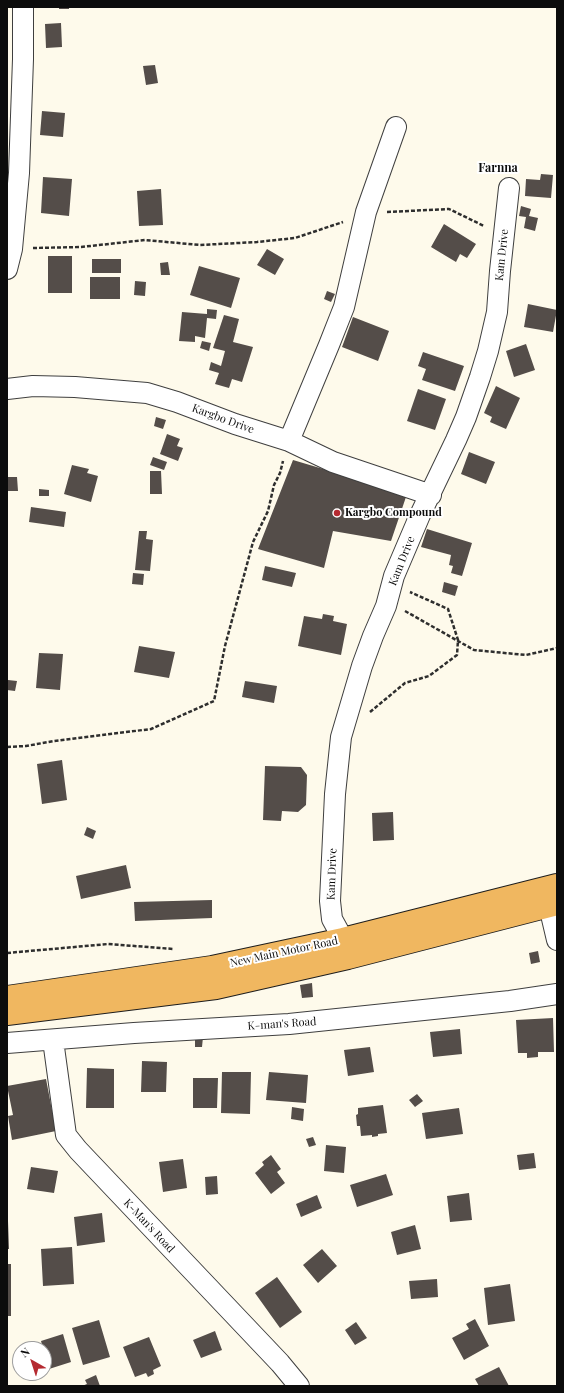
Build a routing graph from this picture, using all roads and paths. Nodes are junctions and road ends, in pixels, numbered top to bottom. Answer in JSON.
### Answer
{"nodes":[{"id":1,"x":23,"y":7,"type":"edge"},
{"id":2,"x":396,"y":127,"type":"dead end"},
{"id":3,"x":509,"y":188,"type":"dead end"},
{"id":4,"x":366,"y":212,"type":"junction"},
{"id":5,"x":504,"y":236,"type":"junction"},
{"id":6,"x":12,"y":250,"type":"junction"},
{"id":7,"x":7,"y":269,"type":"edge"},
{"id":8,"x":7,"y":389,"type":"edge"},
{"id":9,"x":289,"y":441,"type":"junction"},
{"id":10,"x":431,"y":495,"type":"junction"},
{"id":11,"x":394,"y":576,"type":"junction"},
{"id":12,"x":388,"y":600,"type":"junction"},
{"id":13,"x":557,"y":648,"type":"edge"},
{"id":14,"x":368,"y":714,"type":"dead end"},
{"id":15,"x":7,"y":748,"type":"edge"},
{"id":16,"x":557,"y":885,"type":"edge"},
{"id":17,"x":553,"y":905,"type":"edge"},
{"id":18,"x":343,"y":939,"type":"junction"},
{"id":19,"x":557,"y":940,"type":"edge"},
{"id":20,"x":174,"y":949,"type":"dead end"},
{"id":21,"x":7,"y":953,"type":"edge"},
{"id":22,"x":557,"y":994,"type":"edge"},
{"id":23,"x":7,"y":997,"type":"edge"},
{"id":24,"x":7,"y":1014,"type":"edge"},
{"id":25,"x":53,"y":1040,"type":"junction"},
{"id":26,"x":7,"y":1043,"type":"edge"},
{"id":27,"x":299,"y":1386,"type":"edge"}],
"edges":[{"from":1,"to":6,"type":"street"},
{"from":2,"to":4,"type":"street"},
{"from":3,"to":5,"type":"street","name":"Kam Drive"},
{"from":4,"to":5,"type":"path"},
{"from":4,"to":6,"type":"path"},
{"from":4,"to":9,"type":"street"},
{"from":5,"to":10,"type":"street","name":"Kam Drive"},
{"from":6,"to":7,"type":"street"},
{"from":8,"to":9,"type":"street","name":"Kargbo Drive"},
{"from":9,"to":10,"type":"street","name":"Kargbo Drive"},
{"from":9,"to":15,"type":"path"},
{"from":10,"to":11,"type":"street","name":"Kam Drive"},
{"from":11,"to":12,"type":"street","name":"Kam Drive"},
{"from":11,"to":14,"type":"path"},
{"from":12,"to":13,"type":"path"},
{"from":12,"to":18,"type":"street","name":"Kam Drive"},
{"from":16,"to":18,"type":"highway","name":"New Main Motor Road"},
{"from":17,"to":19,"type":"street"},
{"from":17,"to":24,"type":"highway","name":"New Main Motor Road"},
{"from":18,"to":23,"type":"highway","name":"New Main Motor Road"},
{"from":20,"to":21,"type":"path"},
{"from":22,"to":25,"type":"street","name":"K-man's Road"},
{"from":25,"to":26,"type":"street","name":"K-man's Road"},
{"from":25,"to":27,"type":"street","name":"K-Man's Road"}]}
